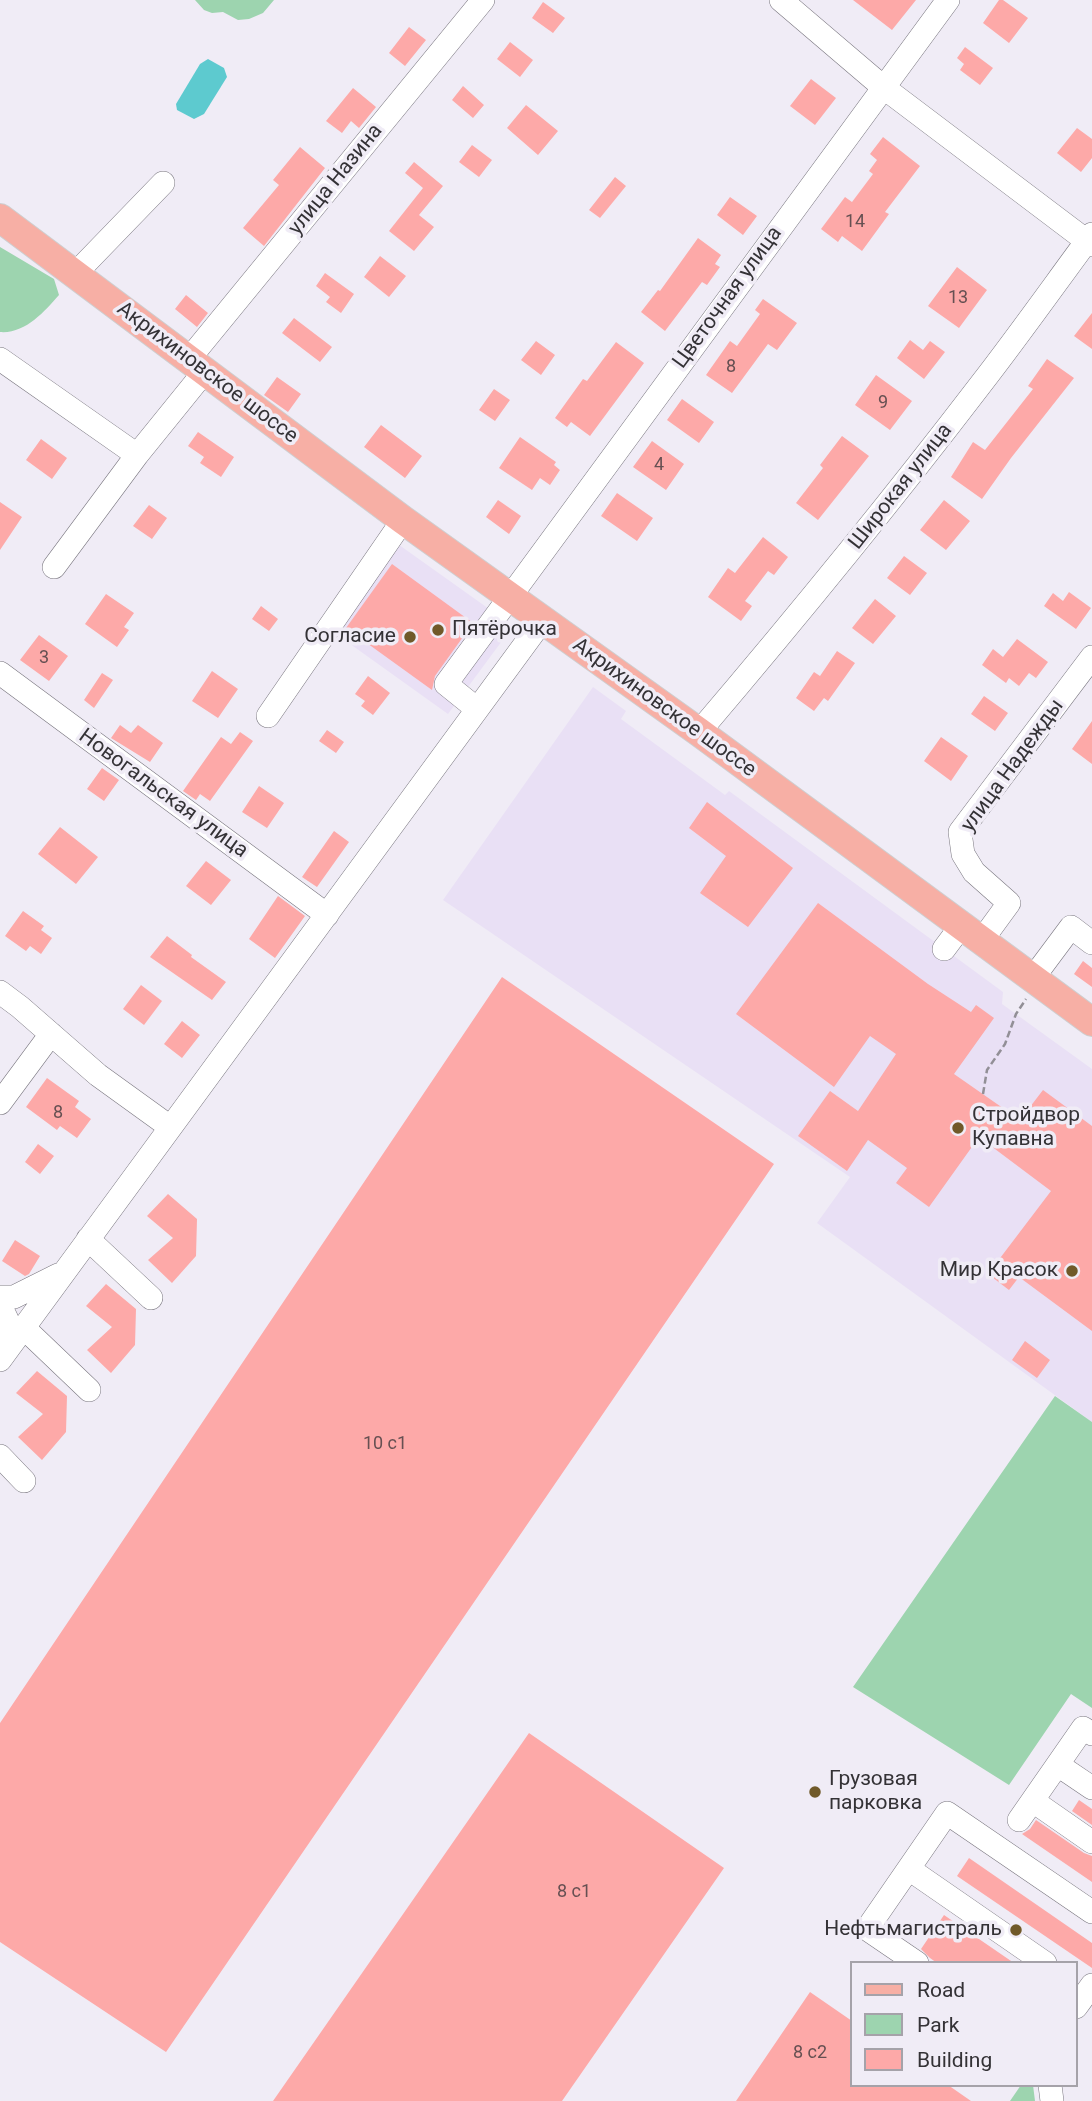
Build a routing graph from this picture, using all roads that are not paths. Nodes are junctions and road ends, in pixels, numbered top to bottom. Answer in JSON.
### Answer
{"nodes":[{"id":1,"x":483,"y":0,"type":"edge"},
{"id":2,"x":782,"y":0,"type":"edge"},
{"id":3,"x":948,"y":0,"type":"edge"},
{"id":4,"x":883,"y":87,"type":"junction"},
{"id":5,"x":163,"y":183,"type":"dead end"},
{"id":6,"x":0,"y":218,"type":"edge"},
{"id":7,"x":1090,"y":240,"type":"edge"},
{"id":8,"x":75,"y":274,"type":"junction"},
{"id":9,"x":0,"y":359,"type":"edge"},
{"id":10,"x":197,"y":365,"type":"junction"},
{"id":11,"x":137,"y":455,"type":"junction"},
{"id":12,"x":403,"y":520,"type":"junction"},
{"id":13,"x":54,"y":567,"type":"dead end"},
{"id":14,"x":509,"y":597,"type":"junction"},
{"id":15,"x":542,"y":621,"type":"junction"},
{"id":16,"x":1092,"y":657,"type":"edge"},
{"id":17,"x":0,"y":673,"type":"edge"},
{"id":18,"x":477,"y":709,"type":"junction"},
{"id":19,"x":268,"y":716,"type":"dead end"},
{"id":20,"x":699,"y":732,"type":"junction"},
{"id":21,"x":327,"y":915,"type":"junction"},
{"id":22,"x":972,"y":932,"type":"junction"},
{"id":23,"x":1092,"y":943,"type":"edge"},
{"id":24,"x":944,"y":949,"type":"dead end"},
{"id":25,"x":1030,"y":987,"type":"junction"},
{"id":26,"x":0,"y":992,"type":"edge"},
{"id":27,"x":1092,"y":1022,"type":"edge"},
{"id":28,"x":51,"y":1034,"type":"junction"},
{"id":29,"x":0,"y":1103,"type":"edge"},
{"id":30,"x":170,"y":1127,"type":"junction"},
{"id":31,"x":88,"y":1239,"type":"junction"},
{"id":32,"x":63,"y":1273,"type":"junction"},
{"id":33,"x":0,"y":1297,"type":"edge"},
{"id":34,"x":151,"y":1298,"type":"dead end"},
{"id":35,"x":0,"y":1305,"type":"edge"},
{"id":36,"x":11,"y":1344,"type":"edge"},
{"id":37,"x":89,"y":1390,"type":"dead end"},
{"id":38,"x":0,"y":1456,"type":"edge"},
{"id":39,"x":24,"y":1481,"type":"dead end"},
{"id":40,"x":1092,"y":1734,"type":"edge"},
{"id":41,"x":1058,"y":1765,"type":"junction"},
{"id":42,"x":1092,"y":1788,"type":"edge"},
{"id":43,"x":1032,"y":1801,"type":"junction"},
{"id":44,"x":1019,"y":1821,"type":"dead end"},
{"id":45,"x":1092,"y":1842,"type":"edge"},
{"id":46,"x":909,"y":1869,"type":"junction"},
{"id":47,"x":1092,"y":1912,"type":"edge"},
{"id":48,"x":914,"y":1961,"type":"edge"},
{"id":49,"x":1042,"y":1961,"type":"edge"}],
"edges":[{"from":1,"to":10,"type":"street","name":"улица Назина"},
{"from":2,"to":4,"type":"street"},
{"from":3,"to":4,"type":"street","name":"Цветочная улица"},
{"from":4,"to":7,"type":"street"},
{"from":4,"to":14,"type":"street","name":"Цветочная улица"},
{"from":5,"to":8,"type":"street"},
{"from":6,"to":8,"type":"main road","name":"Акрихиновское шоссе"},
{"from":7,"to":20,"type":"street","name":"Широкая улица"},
{"from":8,"to":10,"type":"main road","name":"Акрихиновское шоссе"},
{"from":9,"to":11,"type":"street"},
{"from":10,"to":11,"type":"street","name":"улица Назина"},
{"from":10,"to":12,"type":"main road","name":"Акрихиновское шоссе"},
{"from":11,"to":13,"type":"street","name":"улица Назина"},
{"from":12,"to":14,"type":"main road","name":"Акрихиновское шоссе"},
{"from":12,"to":19,"type":"street"},
{"from":14,"to":15,"type":"main road","name":"Акрихиновское шоссе"},
{"from":14,"to":18,"type":"street","name":"Цветочная улица"},
{"from":15,"to":18,"type":"street"},
{"from":15,"to":20,"type":"main road","name":"Акрихиновское шоссе"},
{"from":16,"to":22,"type":"street","name":"улица Надежды"},
{"from":17,"to":21,"type":"street","name":"Новогальская улица"},
{"from":18,"to":21,"type":"street"},
{"from":20,"to":22,"type":"main road","name":"Акрихиновское шоссе"},
{"from":21,"to":30,"type":"street"},
{"from":22,"to":24,"type":"street"},
{"from":22,"to":25,"type":"main road","name":"Акрихиновское шоссе"},
{"from":23,"to":25,"type":"street"},
{"from":25,"to":27,"type":"main road","name":"Акрихиновское шоссе"},
{"from":26,"to":28,"type":"street"},
{"from":28,"to":29,"type":"street"},
{"from":28,"to":30,"type":"street"},
{"from":30,"to":31,"type":"street"},
{"from":31,"to":32,"type":"street"},
{"from":31,"to":34,"type":"street"},
{"from":32,"to":33,"type":"street"},
{"from":32,"to":36,"type":"street"},
{"from":35,"to":36,"type":"street"},
{"from":36,"to":37,"type":"street"},
{"from":38,"to":39,"type":"street"},
{"from":40,"to":41,"type":"street"},
{"from":41,"to":42,"type":"street"},
{"from":41,"to":43,"type":"street"},
{"from":43,"to":44,"type":"street"},
{"from":43,"to":45,"type":"street"},
{"from":46,"to":47,"type":"street"},
{"from":46,"to":48,"type":"street"},
{"from":46,"to":49,"type":"street"}]}
